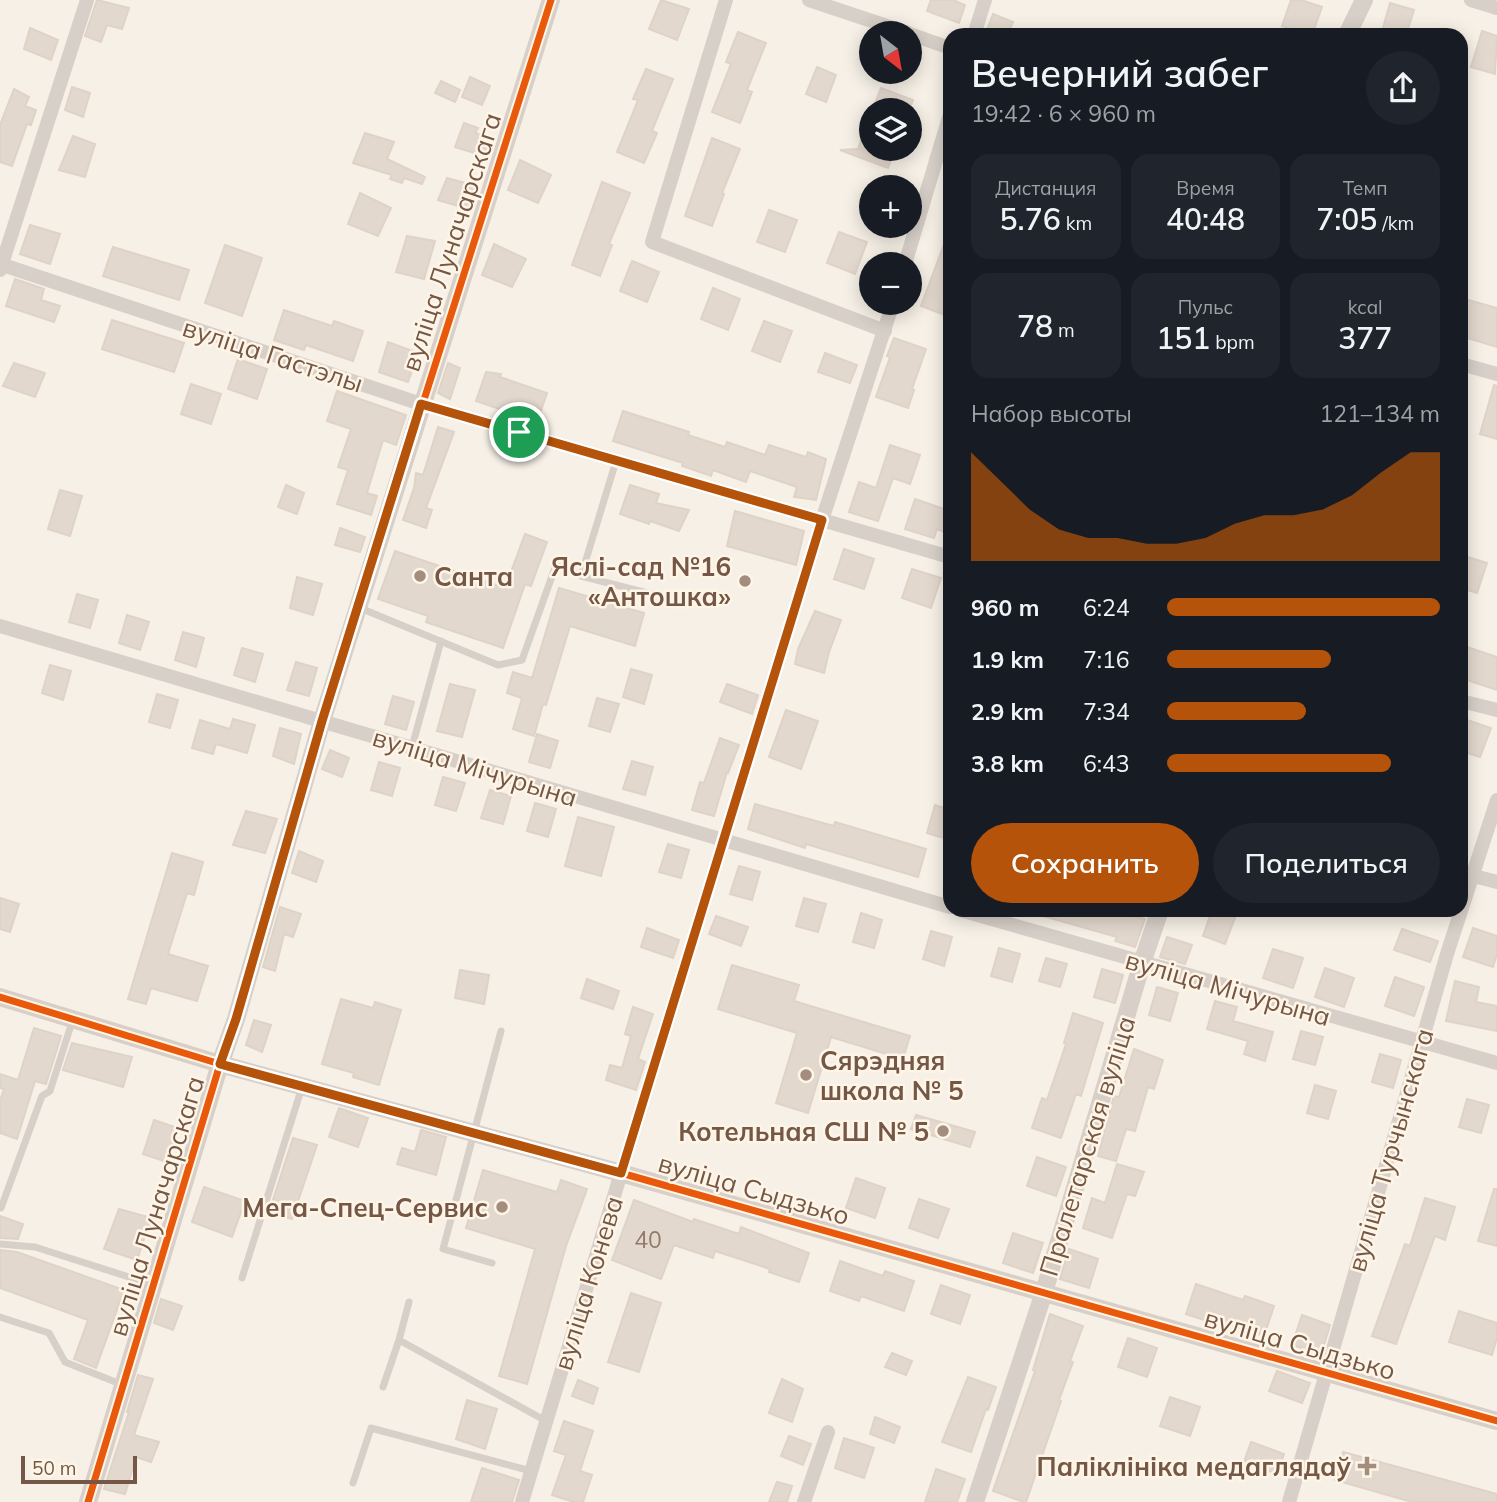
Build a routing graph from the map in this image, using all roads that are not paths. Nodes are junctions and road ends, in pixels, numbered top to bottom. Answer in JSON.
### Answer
{"nodes":[{"id":1,"x":87,"y":0,"type":"edge"},
{"id":2,"x":551,"y":0,"type":"edge"},
{"id":3,"x":726,"y":0,"type":"edge"},
{"id":4,"x":808,"y":0,"type":"edge"},
{"id":5,"x":985,"y":0,"type":"edge"},
{"id":6,"x":1364,"y":0,"type":"edge"},
{"id":7,"x":1471,"y":0,"type":"edge"},
{"id":8,"x":1497,"y":8,"type":"edge"},
{"id":9,"x":870,"y":21,"type":"edge"},
{"id":10,"x":976,"y":28,"type":"edge"},
{"id":11,"x":1350,"y":28,"type":"edge"},
{"id":12,"x":922,"y":38,"type":"edge"},
{"id":13,"x":943,"y":45,"type":"edge"},
{"id":14,"x":943,"y":137,"type":"edge"},
{"id":15,"x":909,"y":252,"type":"edge"},
{"id":16,"x":1,"y":267,"type":"edge"},
{"id":17,"x":889,"y":315,"type":"edge"},
{"id":18,"x":884,"y":331,"type":"junction"},
{"id":19,"x":1468,"y":366,"type":"edge"},
{"id":20,"x":1497,"y":374,"type":"edge"},
{"id":21,"x":421,"y":404,"type":"junction"},
{"id":22,"x":616,"y":460,"type":"junction"},
{"id":23,"x":822,"y":520,"type":"junction"},
{"id":24,"x":943,"y":555,"type":"edge"},
{"id":25,"x":581,"y":576,"type":"junction"},
{"id":26,"x":651,"y":594,"type":"dead end"},
{"id":27,"x":358,"y":607,"type":"junction"},
{"id":28,"x":0,"y":626,"type":"edge"},
{"id":29,"x":441,"y":641,"type":"junction"},
{"id":30,"x":1468,"y":703,"type":"edge"},
{"id":31,"x":1497,"y":710,"type":"edge"},
{"id":32,"x":322,"y":721,"type":"junction"},
{"id":33,"x":411,"y":748,"type":"junction"},
{"id":34,"x":1497,"y":800,"type":"edge"},
{"id":35,"x":724,"y":842,"type":"junction"},
{"id":36,"x":1474,"y":876,"type":"junction"},
{"id":37,"x":1497,"y":882,"type":"edge"},
{"id":38,"x":1468,"y":893,"type":"edge"},
{"id":39,"x":943,"y":905,"type":"edge"},
{"id":40,"x":984,"y":917,"type":"edge"},
{"id":41,"x":1158,"y":917,"type":"edge"},
{"id":42,"x":1460,"y":917,"type":"edge"},
{"id":43,"x":1142,"y":963,"type":"junction"},
{"id":44,"x":0,"y":997,"type":"edge"},
{"id":45,"x":73,"y":1019,"type":"junction"},
{"id":46,"x":501,"y":1031,"type":"dead end"},
{"id":47,"x":1422,"y":1044,"type":"junction"},
{"id":48,"x":1497,"y":1063,"type":"edge"},
{"id":49,"x":220,"y":1064,"type":"junction"},
{"id":50,"x":302,"y":1086,"type":"junction"},
{"id":51,"x":474,"y":1133,"type":"junction"},
{"id":52,"x":621,"y":1173,"type":"junction"},
{"id":53,"x":1,"y":1208,"type":"edge"},
{"id":54,"x":0,"y":1244,"type":"edge"},
{"id":55,"x":492,"y":1263,"type":"dead end"},
{"id":56,"x":242,"y":1278,"type":"dead end"},
{"id":57,"x":155,"y":1285,"type":"junction"},
{"id":58,"x":1044,"y":1292,"type":"junction"},
{"id":59,"x":409,"y":1302,"type":"dead end"},
{"id":60,"x":0,"y":1317,"type":"edge"},
{"id":61,"x":399,"y":1340,"type":"junction"},
{"id":62,"x":1325,"y":1373,"type":"junction"},
{"id":63,"x":124,"y":1386,"type":"junction"},
{"id":64,"x":383,"y":1387,"type":"dead end"},
{"id":65,"x":547,"y":1421,"type":"junction"},
{"id":66,"x":1497,"y":1421,"type":"edge"},
{"id":67,"x":828,"y":1432,"type":"dead end"},
{"id":68,"x":532,"y":1471,"type":"junction"},
{"id":69,"x":353,"y":1483,"type":"dead end"},
{"id":70,"x":88,"y":1502,"type":"edge"},
{"id":71,"x":522,"y":1502,"type":"edge"},
{"id":72,"x":804,"y":1502,"type":"edge"},
{"id":73,"x":975,"y":1502,"type":"edge"},
{"id":74,"x":1289,"y":1502,"type":"edge"}],
"edges":[{"from":1,"to":16,"type":"street"},
{"from":2,"to":21,"type":"street","name":"вуліца Луначарскага"},
{"from":3,"to":18,"type":"street"},
{"from":4,"to":9,"type":"street"},
{"from":5,"to":10,"type":"street"},
{"from":6,"to":11,"type":"street"},
{"from":7,"to":8,"type":"street"},
{"from":12,"to":13,"type":"street"},
{"from":14,"to":15,"type":"street"},
{"from":16,"to":21,"type":"street","name":"вуліца Гастэлы"},
{"from":17,"to":18,"type":"street","name":"вуліца Конева"},
{"from":18,"to":23,"type":"street","name":"вуліца Конева"},
{"from":19,"to":20,"type":"street"},
{"from":21,"to":22,"type":"street","name":"вуліца Гастэлы"},
{"from":21,"to":27,"type":"street","name":"вуліца Луначарскага"},
{"from":22,"to":23,"type":"street","name":"вуліца Гастэлы"},
{"from":22,"to":25,"type":"lane"},
{"from":23,"to":24,"type":"street","name":"вуліца Гастэлы"},
{"from":23,"to":35,"type":"street","name":"вуліца Конева"},
{"from":25,"to":26,"type":"lane"},
{"from":25,"to":29,"type":"lane"},
{"from":27,"to":29,"type":"lane"},
{"from":27,"to":32,"type":"street","name":"вуліца Луначарскага"},
{"from":28,"to":32,"type":"street","name":"вуліца Мічурына"},
{"from":29,"to":33,"type":"lane"},
{"from":30,"to":31,"type":"street"},
{"from":32,"to":33,"type":"street","name":"вуліца Мічурына"},
{"from":32,"to":49,"type":"street","name":"вуліца Луначарскага"},
{"from":33,"to":35,"type":"street","name":"вуліца Мічурына"},
{"from":34,"to":36,"type":"street","name":"вуліца Турчынскага"},
{"from":35,"to":39,"type":"street","name":"вуліца Мічурына"},
{"from":35,"to":52,"type":"street","name":"вуліца Конева"},
{"from":36,"to":37,"type":"street"},
{"from":36,"to":38,"type":"street","name":"вуліца Турчынскага"},
{"from":40,"to":43,"type":"street","name":"вуліца Мічурына"},
{"from":41,"to":43,"type":"street","name":"Пралетарская вуліца"},
{"from":42,"to":47,"type":"street","name":"вуліца Турчынскага"},
{"from":43,"to":47,"type":"street","name":"вуліца Мічурына"},
{"from":43,"to":58,"type":"street","name":"Пралетарская вуліца"},
{"from":44,"to":45,"type":"street","name":"вуліца Сыдзько"},
{"from":45,"to":49,"type":"street","name":"вуліца Сыдзько"},
{"from":45,"to":53,"type":"lane"},
{"from":46,"to":51,"type":"lane"},
{"from":47,"to":48,"type":"street","name":"вуліца Мічурына"},
{"from":47,"to":62,"type":"street","name":"вуліца Турчынскага"},
{"from":49,"to":50,"type":"street","name":"вуліца Сыдзько"},
{"from":49,"to":57,"type":"street","name":"вуліца Луначарскага"},
{"from":50,"to":51,"type":"street","name":"вуліца Сыдзько"},
{"from":50,"to":56,"type":"lane"},
{"from":51,"to":52,"type":"street","name":"вуліца Сыдзько"},
{"from":51,"to":55,"type":"lane"},
{"from":52,"to":58,"type":"street","name":"вуліца Сыдзько"},
{"from":52,"to":65,"type":"street","name":"вуліца Конева"},
{"from":54,"to":57,"type":"lane"},
{"from":57,"to":63,"type":"street","name":"вуліца Луначарскага"},
{"from":58,"to":62,"type":"street","name":"вуліца Сыдзько"},
{"from":58,"to":73,"type":"street","name":"Пралетарская вуліца"},
{"from":59,"to":61,"type":"lane"},
{"from":60,"to":63,"type":"lane"},
{"from":61,"to":64,"type":"lane"},
{"from":61,"to":65,"type":"lane"},
{"from":62,"to":66,"type":"street","name":"вуліца Сыдзько"},
{"from":62,"to":74,"type":"street","name":"вуліца Турчынскага"},
{"from":63,"to":70,"type":"street","name":"вуліца Луначарскага"},
{"from":65,"to":68,"type":"street","name":"вуліца Конева"},
{"from":67,"to":72,"type":"street"},
{"from":68,"to":69,"type":"lane"},
{"from":68,"to":71,"type":"street","name":"вуліца Конева"}]}
